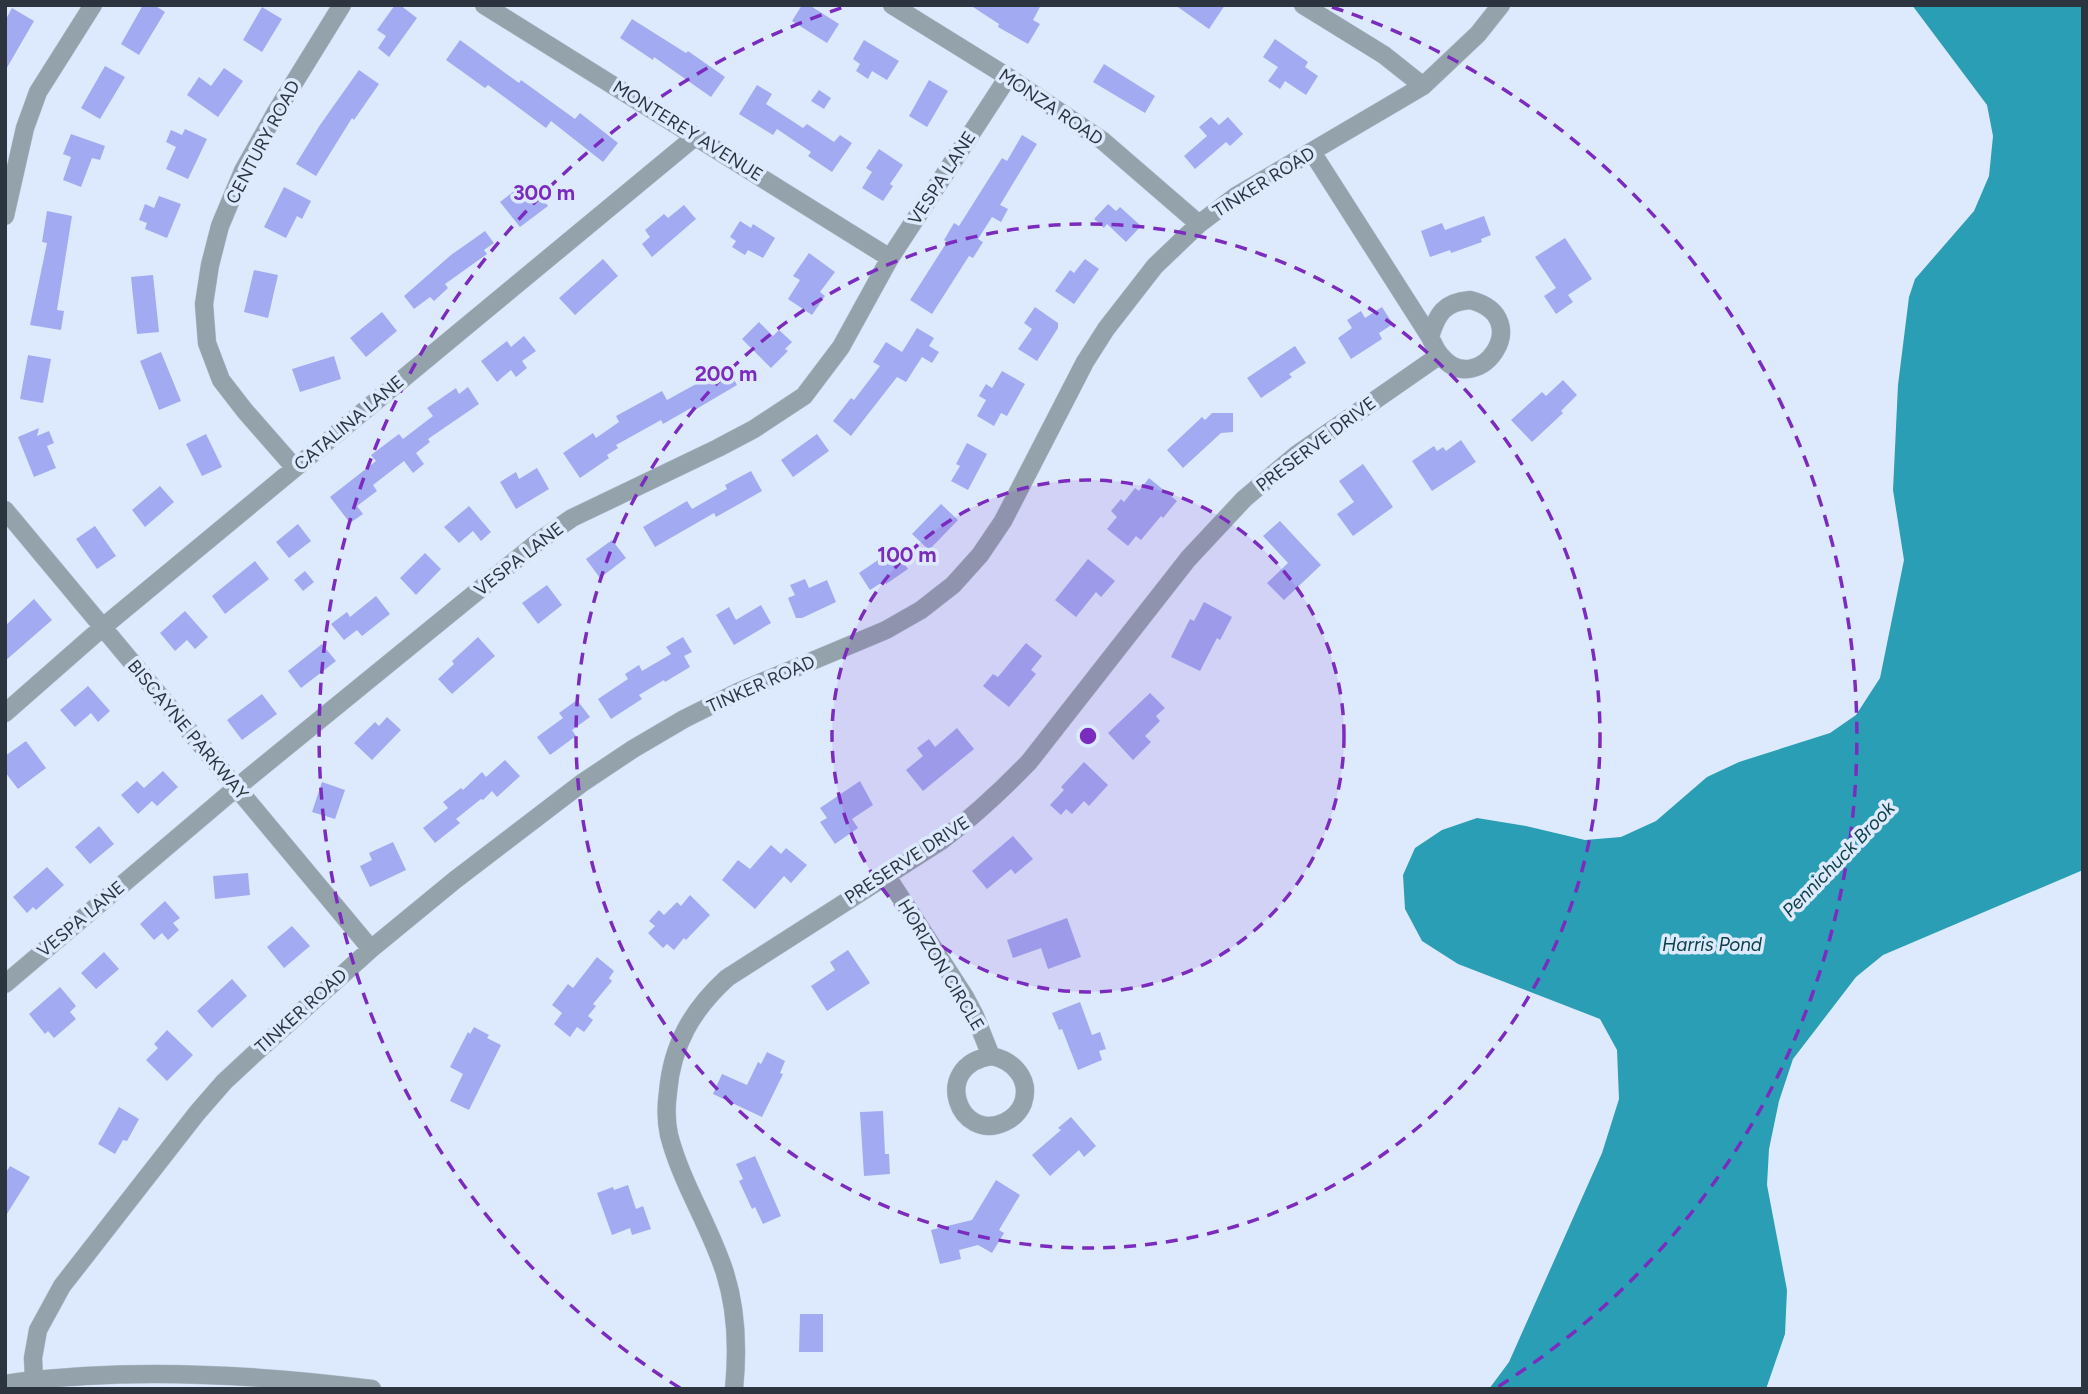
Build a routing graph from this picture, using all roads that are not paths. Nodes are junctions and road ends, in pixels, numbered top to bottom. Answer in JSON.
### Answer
{"nodes":[{"id":1,"x":93,"y":5,"type":"edge"},
{"id":2,"x":342,"y":5,"type":"edge"},
{"id":3,"x":484,"y":5,"type":"edge"},
{"id":4,"x":892,"y":5,"type":"edge"},
{"id":5,"x":1303,"y":5,"type":"edge"},
{"id":6,"x":1500,"y":5,"type":"edge"},
{"id":7,"x":1008,"y":77,"type":"junction"},
{"id":8,"x":1423,"y":86,"type":"junction"},
{"id":9,"x":696,"y":136,"type":"junction"},
{"id":10,"x":1312,"y":152,"type":"junction"},
{"id":11,"x":5,"y":216,"type":"edge"},
{"id":12,"x":1199,"y":224,"type":"junction"},
{"id":13,"x":890,"y":258,"type":"junction"},
{"id":14,"x":1430,"y":337,"type":"junction"},
{"id":15,"x":1440,"y":355,"type":"junction"},
{"id":16,"x":295,"y":468,"type":"junction"},
{"id":17,"x":5,"y":510,"type":"edge"},
{"id":18,"x":103,"y":627,"type":"junction"},
{"id":19,"x":5,"y":713,"type":"edge"},
{"id":20,"x":236,"y":788,"type":"junction"},
{"id":21,"x":886,"y":875,"type":"junction"},
{"id":22,"x":371,"y":949,"type":"junction"},
{"id":23,"x":5,"y":984,"type":"edge"},
{"id":24,"x":991,"y":1056,"type":"dead end"},
{"id":25,"x":34,"y":1380,"type":"junction"},
{"id":26,"x":5,"y":1384,"type":"edge"},
{"id":27,"x":373,"y":1389,"type":"edge"},
{"id":28,"x":734,"y":1389,"type":"edge"}],
"edges":[{"from":1,"to":11,"type":"street"},
{"from":2,"to":16,"type":"street","name":"CENTURY ROAD"},
{"from":3,"to":9,"type":"street","name":"MONTEREY AVENUE"},
{"from":4,"to":7,"type":"street","name":"MONZA ROAD"},
{"from":5,"to":8,"type":"street"},
{"from":6,"to":8,"type":"street","name":"TINKER ROAD"},
{"from":7,"to":12,"type":"street","name":"MONZA ROAD"},
{"from":7,"to":13,"type":"street","name":"VESPA LANE"},
{"from":8,"to":10,"type":"street","name":"TINKER ROAD"},
{"from":9,"to":13,"type":"street","name":"MONTEREY AVENUE"},
{"from":9,"to":16,"type":"street","name":"CATALINA LANE"},
{"from":10,"to":12,"type":"street","name":"TINKER ROAD"},
{"from":10,"to":14,"type":"street"},
{"from":12,"to":22,"type":"street","name":"TINKER ROAD"},
{"from":13,"to":20,"type":"street","name":"VESPA LANE"},
{"from":14,"to":15,"type":"street"},
{"from":14,"to":15,"type":"street"},
{"from":15,"to":21,"type":"street","name":"PRESERVE DRIVE"},
{"from":16,"to":18,"type":"street","name":"CATALINA LANE"},
{"from":17,"to":18,"type":"street","name":"BISCAYNE PARKWAY"},
{"from":18,"to":19,"type":"street","name":"CATALINA LANE"},
{"from":18,"to":20,"type":"street","name":"BISCAYNE PARKWAY"},
{"from":20,"to":22,"type":"street","name":"BISCAYNE PARKWAY"},
{"from":20,"to":23,"type":"street","name":"VESPA LANE"},
{"from":21,"to":24,"type":"street","name":"HORIZON CIRCLE"},
{"from":21,"to":28,"type":"street","name":"PRESERVE DRIVE"},
{"from":22,"to":25,"type":"street","name":"TINKER ROAD"},
{"from":25,"to":26,"type":"street"},
{"from":25,"to":27,"type":"street"}]}
